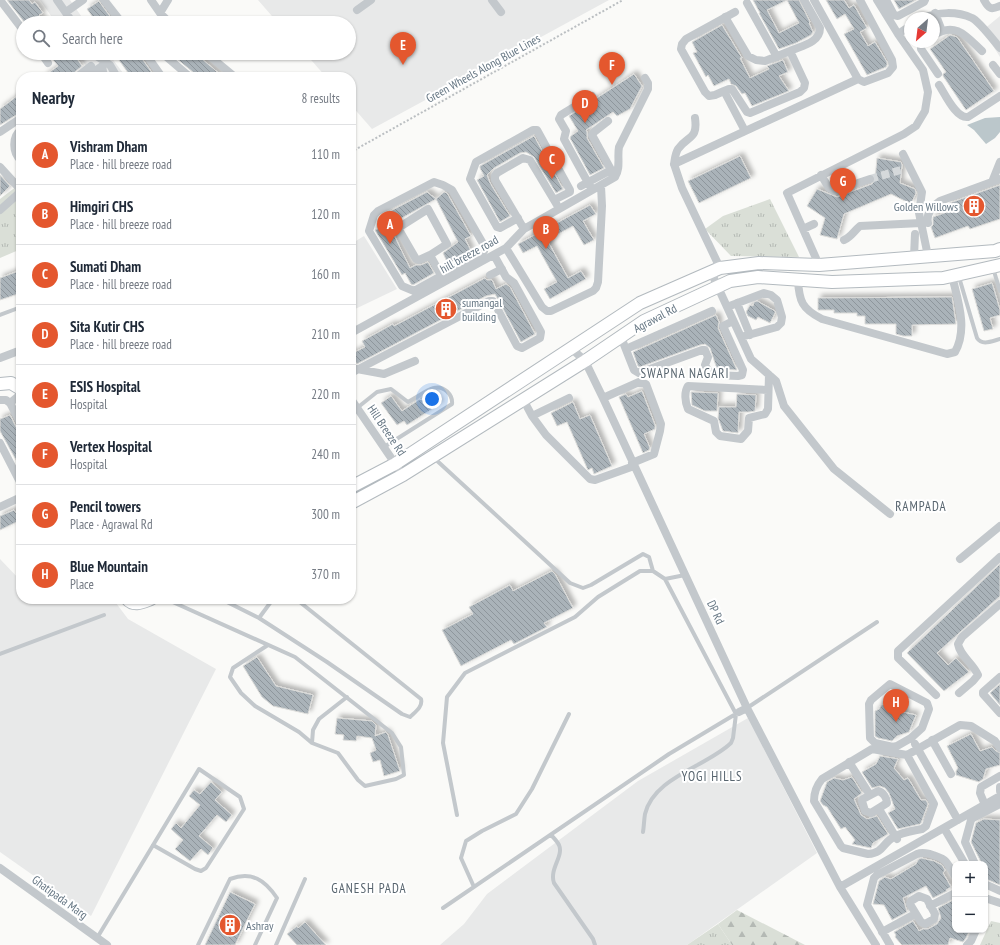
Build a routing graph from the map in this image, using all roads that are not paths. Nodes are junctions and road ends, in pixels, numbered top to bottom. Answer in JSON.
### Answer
{"nodes":[{"id":1,"x":0,"y":0,"type":"edge"},
{"id":2,"x":57,"y":0,"type":"edge"},
{"id":3,"x":83,"y":0,"type":"edge"},
{"id":4,"x":151,"y":0,"type":"edge"},
{"id":5,"x":168,"y":0,"type":"edge"},
{"id":6,"x":371,"y":0,"type":"edge"},
{"id":7,"x":492,"y":0,"type":"edge"},
{"id":8,"x":804,"y":0,"type":"edge"},
{"id":9,"x":814,"y":0,"type":"edge"},
{"id":10,"x":860,"y":0,"type":"edge"},
{"id":11,"x":877,"y":0,"type":"edge"},
{"id":12,"x":886,"y":0,"type":"edge"},
{"id":13,"x":925,"y":0,"type":"edge"},
{"id":14,"x":984,"y":0,"type":"edge"},
{"id":15,"x":749,"y":1,"type":"edge"},
{"id":16,"x":108,"y":2,"type":"edge"},
{"id":17,"x":1000,"y":6,"type":"edge"},
{"id":18,"x":357,"y":10,"type":"dead end"},
{"id":19,"x":66,"y":12,"type":"junction"},
{"id":20,"x":501,"y":12,"type":"dead end"},
{"id":21,"x":160,"y":13,"type":"junction"},
{"id":22,"x":940,"y":14,"type":"edge"},
{"id":23,"x":69,"y":16,"type":"edge"},
{"id":24,"x":117,"y":16,"type":"edge"},
{"id":25,"x":163,"y":16,"type":"edge"},
{"id":26,"x":725,"y":17,"type":"junction"},
{"id":27,"x":16,"y":21,"type":"edge"},
{"id":28,"x":904,"y":30,"type":"edge"},
{"id":29,"x":940,"y":32,"type":"edge"},
{"id":30,"x":898,"y":34,"type":"junction"},
{"id":31,"x":921,"y":48,"type":"edge"},
{"id":32,"x":1000,"y":48,"type":"edge"},
{"id":33,"x":790,"y":51,"type":"junction"},
{"id":34,"x":982,"y":51,"type":"dead end"},
{"id":35,"x":777,"y":57,"type":"junction"},
{"id":36,"x":46,"y":60,"type":"edge"},
{"id":37,"x":96,"y":60,"type":"edge"},
{"id":38,"x":96,"y":60,"type":"edge"},
{"id":39,"x":97,"y":60,"type":"edge"},
{"id":40,"x":98,"y":60,"type":"edge"},
{"id":41,"x":99,"y":60,"type":"edge"},
{"id":42,"x":151,"y":60,"type":"edge"},
{"id":43,"x":170,"y":60,"type":"edge"},
{"id":44,"x":214,"y":60,"type":"edge"},
{"id":45,"x":48,"y":63,"type":"dead end"},
{"id":46,"x":993,"y":65,"type":"dead end"},
{"id":47,"x":83,"y":72,"type":"edge"},
{"id":48,"x":90,"y":72,"type":"edge"},
{"id":49,"x":102,"y":72,"type":"edge"},
{"id":50,"x":106,"y":72,"type":"edge"},
{"id":51,"x":114,"y":72,"type":"edge"},
{"id":52,"x":159,"y":72,"type":"edge"},
{"id":53,"x":184,"y":72,"type":"edge"},
{"id":54,"x":229,"y":72,"type":"edge"},
{"id":55,"x":938,"y":74,"type":"dead end"},
{"id":56,"x":1000,"y":74,"type":"edge"},
{"id":57,"x":646,"y":78,"type":"dead end"},
{"id":58,"x":858,"y":79,"type":"junction"},
{"id":59,"x":939,"y":85,"type":"dead end"},
{"id":60,"x":724,"y":91,"type":"junction"},
{"id":61,"x":592,"y":96,"type":"dead end"},
{"id":62,"x":1000,"y":96,"type":"edge"},
{"id":63,"x":695,"y":118,"type":"dead end"},
{"id":64,"x":16,"y":121,"type":"edge"},
{"id":65,"x":608,"y":121,"type":"dead end"},
{"id":66,"x":745,"y":131,"type":"junction"},
{"id":67,"x":0,"y":132,"type":"edge"},
{"id":68,"x":16,"y":140,"type":"edge"},
{"id":69,"x":16,"y":154,"type":"edge"},
{"id":70,"x":903,"y":154,"type":"dead end"},
{"id":71,"x":1000,"y":162,"type":"edge"},
{"id":72,"x":674,"y":164,"type":"junction"},
{"id":73,"x":0,"y":167,"type":"edge"},
{"id":74,"x":611,"y":170,"type":"junction"},
{"id":75,"x":820,"y":175,"type":"junction"},
{"id":76,"x":614,"y":177,"type":"junction"},
{"id":77,"x":870,"y":179,"type":"tunnel mouth"},
{"id":78,"x":996,"y":181,"type":"edge"},
{"id":79,"x":585,"y":184,"type":"junction"},
{"id":80,"x":16,"y":185,"type":"edge"},
{"id":81,"x":601,"y":186,"type":"junction"},
{"id":82,"x":592,"y":190,"type":"junction"},
{"id":83,"x":16,"y":196,"type":"edge"},
{"id":84,"x":554,"y":200,"type":"junction"},
{"id":85,"x":559,"y":209,"type":"junction"},
{"id":86,"x":0,"y":210,"type":"edge"},
{"id":87,"x":518,"y":218,"type":"junction"},
{"id":88,"x":814,"y":224,"type":"dead end"},
{"id":89,"x":924,"y":224,"type":"junction"},
{"id":90,"x":524,"y":229,"type":"junction"},
{"id":91,"x":803,"y":229,"type":"junction"},
{"id":92,"x":915,"y":234,"type":"dead end"},
{"id":93,"x":844,"y":240,"type":"dead end"},
{"id":94,"x":506,"y":248,"type":"junction"},
{"id":95,"x":1000,"y":249,"type":"edge"},
{"id":96,"x":430,"y":255,"type":"junction"},
{"id":97,"x":494,"y":255,"type":"junction"},
{"id":98,"x":928,"y":256,"type":"junction"},
{"id":99,"x":914,"y":257,"type":"junction"},
{"id":100,"x":819,"y":264,"type":"junction"},
{"id":101,"x":996,"y":266,"type":"edge"},
{"id":102,"x":502,"y":269,"type":"junction"},
{"id":103,"x":716,"y":270,"type":"junction"},
{"id":104,"x":490,"y":275,"type":"dead end"},
{"id":105,"x":955,"y":276,"type":"junction"},
{"id":106,"x":443,"y":279,"type":"junction"},
{"id":107,"x":798,"y":280,"type":"junction"},
{"id":108,"x":718,"y":286,"type":"junction"},
{"id":109,"x":1000,"y":291,"type":"edge"},
{"id":110,"x":737,"y":303,"type":"junction"},
{"id":111,"x":727,"y":307,"type":"junction"},
{"id":112,"x":16,"y":309,"type":"edge"},
{"id":113,"x":712,"y":311,"type":"dead end"},
{"id":114,"x":0,"y":315,"type":"edge"},
{"id":115,"x":733,"y":321,"type":"junction"},
{"id":116,"x":356,"y":329,"type":"edge"},
{"id":117,"x":750,"y":334,"type":"junction"},
{"id":118,"x":620,"y":337,"type":"junction"},
{"id":119,"x":741,"y":337,"type":"junction"},
{"id":120,"x":1000,"y":339,"type":"edge"},
{"id":121,"x":571,"y":348,"type":"junction"},
{"id":122,"x":626,"y":349,"type":"junction"},
{"id":123,"x":16,"y":352,"type":"edge"},
{"id":124,"x":0,"y":358,"type":"edge"},
{"id":125,"x":415,"y":361,"type":"dead end"},
{"id":126,"x":585,"y":361,"type":"junction"},
{"id":127,"x":356,"y":370,"type":"edge"},
{"id":128,"x":356,"y":371,"type":"edge"},
{"id":129,"x":769,"y":375,"type":"junction"},
{"id":130,"x":0,"y":384,"type":"edge"},
{"id":131,"x":16,"y":386,"type":"edge"},
{"id":132,"x":768,"y":390,"type":"junction"},
{"id":133,"x":16,"y":398,"type":"edge"},
{"id":134,"x":569,"y":398,"type":"dead end"},
{"id":135,"x":603,"y":398,"type":"junction"},
{"id":136,"x":523,"y":399,"type":"junction"},
{"id":137,"x":0,"y":400,"type":"edge"},
{"id":138,"x":10,"y":403,"type":"junction"},
{"id":139,"x":357,"y":408,"type":"joint"},
{"id":140,"x":16,"y":414,"type":"edge"},
{"id":141,"x":532,"y":416,"type":"junction"},
{"id":142,"x":0,"y":443,"type":"edge"},
{"id":143,"x":384,"y":448,"type":"junction"},
{"id":144,"x":432,"y":457,"type":"junction"},
{"id":145,"x":395,"y":464,"type":"junction"},
{"id":146,"x":633,"y":464,"type":"junction"},
{"id":147,"x":16,"y":474,"type":"edge"},
{"id":148,"x":403,"y":475,"type":"junction"},
{"id":149,"x":356,"y":484,"type":"edge"},
{"id":150,"x":16,"y":499,"type":"edge"},
{"id":151,"x":356,"y":500,"type":"edge"},
{"id":152,"x":0,"y":507,"type":"edge"},
{"id":153,"x":890,"y":514,"type":"dead end"},
{"id":154,"x":1000,"y":526,"type":"edge"},
{"id":155,"x":1000,"y":556,"type":"edge"},
{"id":156,"x":960,"y":559,"type":"dead end"},
{"id":157,"x":653,"y":571,"type":"junction"},
{"id":158,"x":685,"y":575,"type":"junction"},
{"id":159,"x":665,"y":579,"type":"junction"},
{"id":160,"x":177,"y":604,"type":"edge"},
{"id":161,"x":231,"y":604,"type":"edge"},
{"id":162,"x":269,"y":604,"type":"edge"},
{"id":163,"x":302,"y":604,"type":"edge"},
{"id":164,"x":1000,"y":604,"type":"edge"},
{"id":165,"x":104,"y":615,"type":"dead end"},
{"id":166,"x":259,"y":618,"type":"junction"},
{"id":167,"x":877,"y":622,"type":"dead end"},
{"id":168,"x":268,"y":645,"type":"junction"},
{"id":169,"x":0,"y":654,"type":"edge"},
{"id":170,"x":1000,"y":677,"type":"edge"},
{"id":171,"x":959,"y":693,"type":"dead end"},
{"id":172,"x":936,"y":695,"type":"dead end"},
{"id":173,"x":347,"y":697,"type":"junction"},
{"id":174,"x":747,"y":708,"type":"junction"},
{"id":175,"x":737,"y":713,"type":"junction"},
{"id":176,"x":1000,"y":713,"type":"edge"},
{"id":177,"x":569,"y":714,"type":"dead end"},
{"id":178,"x":912,"y":738,"type":"junction"},
{"id":179,"x":932,"y":740,"type":"junction"},
{"id":180,"x":312,"y":743,"type":"junction"},
{"id":181,"x":917,"y":748,"type":"junction"},
{"id":182,"x":1000,"y":748,"type":"edge"},
{"id":183,"x":907,"y":755,"type":"junction"},
{"id":184,"x":849,"y":762,"type":"junction"},
{"id":185,"x":951,"y":774,"type":"dead end"},
{"id":186,"x":1000,"y":776,"type":"edge"},
{"id":187,"x":1000,"y":787,"type":"edge"},
{"id":188,"x":1000,"y":791,"type":"edge"},
{"id":189,"x":870,"y":795,"type":"junction"},
{"id":190,"x":1000,"y":796,"type":"edge"},
{"id":191,"x":1000,"y":804,"type":"edge"},
{"id":192,"x":985,"y":805,"type":"junction"},
{"id":193,"x":879,"y":809,"type":"junction"},
{"id":194,"x":458,"y":815,"type":"dead end"},
{"id":195,"x":958,"y":820,"type":"junction"},
{"id":196,"x":944,"y":828,"type":"junction"},
{"id":197,"x":643,"y":832,"type":"dead end"},
{"id":198,"x":551,"y":834,"type":"junction"},
{"id":199,"x":897,"y":838,"type":"junction"},
{"id":200,"x":152,"y":845,"type":"junction"},
{"id":201,"x":963,"y":861,"type":"edge"},
{"id":202,"x":974,"y":861,"type":"edge"},
{"id":203,"x":0,"y":868,"type":"edge"},
{"id":204,"x":952,"y":871,"type":"edge"},
{"id":205,"x":305,"y":879,"type":"dead end"},
{"id":206,"x":988,"y":885,"type":"edge"},
{"id":207,"x":474,"y":887,"type":"junction"},
{"id":208,"x":840,"y":887,"type":"junction"},
{"id":209,"x":1000,"y":891,"type":"edge"},
{"id":210,"x":952,"y":895,"type":"edge"},
{"id":211,"x":988,"y":899,"type":"edge"},
{"id":212,"x":1000,"y":904,"type":"edge"},
{"id":213,"x":930,"y":906,"type":"junction"},
{"id":214,"x":442,"y":908,"type":"dead end"},
{"id":215,"x":915,"y":914,"type":"junction"},
{"id":216,"x":882,"y":932,"type":"junction"},
{"id":217,"x":975,"y":933,"type":"edge"},
{"id":218,"x":97,"y":938,"type":"junction"},
{"id":219,"x":107,"y":945,"type":"edge"},
{"id":220,"x":198,"y":945,"type":"edge"},
{"id":221,"x":255,"y":945,"type":"edge"},
{"id":222,"x":276,"y":945,"type":"edge"},
{"id":223,"x":595,"y":945,"type":"edge"},
{"id":224,"x":876,"y":945,"type":"edge"},
{"id":225,"x":890,"y":945,"type":"edge"},
{"id":226,"x":967,"y":945,"type":"edge"}],
"edges":[{"from":1,"to":27,"type":"street"},
{"from":2,"to":19,"type":"street"},
{"from":3,"to":19,"type":"street"},
{"from":4,"to":21,"type":"street"},
{"from":5,"to":21,"type":"street"},
{"from":6,"to":18,"type":"street"},
{"from":7,"to":20,"type":"street"},
{"from":8,"to":33,"type":"street"},
{"from":9,"to":58,"type":"street"},
{"from":10,"to":58,"type":"street"},
{"from":11,"to":30,"type":"street"},
{"from":12,"to":13,"type":"street"},
{"from":14,"to":17,"type":"street"},
{"from":15,"to":26,"type":"street"},
{"from":15,"to":35,"type":"street"},
{"from":16,"to":24,"type":"street"},
{"from":19,"to":23,"type":"street"},
{"from":21,"to":25,"type":"street"},
{"from":22,"to":32,"type":"street"},
{"from":26,"to":35,"type":"street"},
{"from":26,"to":60,"type":"street"},
{"from":28,"to":30,"type":"street"},
{"from":29,"to":34,"type":"street"},
{"from":30,"to":75,"type":"street"},
{"from":31,"to":55,"type":"street"},
{"from":33,"to":35,"type":"street"},
{"from":33,"to":60,"type":"street"},
{"from":36,"to":45,"type":"street"},
{"from":37,"to":47,"type":"street"},
{"from":38,"to":48,"type":"street"},
{"from":39,"to":49,"type":"street"},
{"from":40,"to":50,"type":"street"},
{"from":41,"to":51,"type":"street"},
{"from":42,"to":52,"type":"street"},
{"from":43,"to":53,"type":"street"},
{"from":44,"to":54,"type":"street"},
{"from":46,"to":56,"type":"street"},
{"from":57,"to":76,"type":"street"},
{"from":58,"to":66,"type":"street"},
{"from":59,"to":62,"type":"street"},
{"from":60,"to":66,"type":"street"},
{"from":61,"to":79,"type":"street"},
{"from":63,"to":72,"type":"street"},
{"from":64,"to":67,"type":"street"},
{"from":65,"to":74,"type":"street"},
{"from":66,"to":72,"type":"street"},
{"from":68,"to":69,"type":"street"},
{"from":70,"to":89,"type":"street"},
{"from":71,"to":78,"type":"street"},
{"from":72,"to":103,"type":"street"},
{"from":73,"to":80,"type":"street"},
{"from":74,"to":76,"type":"street"},
{"from":74,"to":79,"type":"street"},
{"from":75,"to":77,"type":"street"},
{"from":75,"to":91,"type":"street"},
{"from":76,"to":81,"type":"street","name":"hill breeze road"},
{"from":78,"to":89,"type":"street"},
{"from":79,"to":82,"type":"street"},
{"from":81,"to":82,"type":"street","name":"hill breeze road"},
{"from":81,"to":94,"type":"street"},
{"from":82,"to":85,"type":"street","name":"hill breeze road"},
{"from":83,"to":86,"type":"street"},
{"from":84,"to":85,"type":"street"},
{"from":84,"to":87,"type":"street"},
{"from":84,"to":87,"type":"street"},
{"from":85,"to":90,"type":"street","name":"hill breeze road"},
{"from":87,"to":90,"type":"street"},
{"from":88,"to":91,"type":"street"},
{"from":89,"to":93,"type":"street"},
{"from":89,"to":98,"type":"street"},
{"from":90,"to":94,"type":"street","name":"hill breeze road"},
{"from":91,"to":100,"type":"street"},
{"from":92,"to":99,"type":"street"},
{"from":94,"to":97,"type":"street","name":"hill breeze road"},
{"from":95,"to":98,"type":"street","name":"Agrawal Rd"},
{"from":96,"to":96,"type":"street"},
{"from":96,"to":106,"type":"street"},
{"from":97,"to":102,"type":"street"},
{"from":97,"to":106,"type":"street","name":"hill breeze road"},
{"from":98,"to":99,"type":"street","name":"Agrawal Rd"},
{"from":99,"to":100,"type":"street","name":"Agrawal Rd"},
{"from":100,"to":103,"type":"street","name":"Agrawal Rd"},
{"from":101,"to":105,"type":"street","name":"Agrawal Rd"},
{"from":101,"to":109,"type":"lane"},
{"from":102,"to":104,"type":"street"},
{"from":102,"to":127,"type":"street"},
{"from":103,"to":108,"type":"street"},
{"from":103,"to":121,"type":"street","name":"Agrawal Rd"},
{"from":105,"to":107,"type":"street","name":"Agrawal Rd"},
{"from":105,"to":107,"type":"street"},
{"from":105,"to":120,"type":"lane"},
{"from":106,"to":106,"type":"street"},
{"from":106,"to":116,"type":"street","name":"hill breeze road"},
{"from":107,"to":108,"type":"street","name":"Agrawal Rd"},
{"from":108,"to":111,"type":"street"},
{"from":108,"to":118,"type":"street","name":"Agrawal Rd"},
{"from":110,"to":111,"type":"street"},
{"from":110,"to":117,"type":"street"},
{"from":110,"to":117,"type":"street"},
{"from":111,"to":115,"type":"street"},
{"from":112,"to":114,"type":"lane"},
{"from":113,"to":122,"type":"street"},
{"from":115,"to":119,"type":"street"},
{"from":115,"to":122,"type":"street"},
{"from":117,"to":119,"type":"street"},
{"from":118,"to":122,"type":"street"},
{"from":118,"to":126,"type":"street","name":"Agrawal Rd"},
{"from":119,"to":129,"type":"street"},
{"from":121,"to":126,"type":"street","name":"DP Rd"},
{"from":121,"to":145,"type":"street","name":"Agrawal Rd"},
{"from":123,"to":124,"type":"street"},
{"from":125,"to":128,"type":"street"},
{"from":126,"to":135,"type":"street","name":"DP Rd"},
{"from":126,"to":136,"type":"street","name":"Agrawal Rd"},
{"from":129,"to":132,"type":"street"},
{"from":129,"to":153,"type":"street"},
{"from":130,"to":131,"type":"street"},
{"from":132,"to":132,"type":"street"},
{"from":133,"to":138,"type":"street"},
{"from":134,"to":141,"type":"street"},
{"from":135,"to":146,"type":"street","name":"DP Rd"},
{"from":135,"to":146,"type":"street"},
{"from":136,"to":141,"type":"street"},
{"from":136,"to":144,"type":"street","name":"Agrawal Rd"},
{"from":137,"to":138,"type":"street"},
{"from":138,"to":140,"type":"street"},
{"from":139,"to":143,"type":"street","name":"Hill Breeze Rd"},
{"from":139,"to":143,"type":"lane"},
{"from":141,"to":146,"type":"street"},
{"from":142,"to":147,"type":"street"},
{"from":143,"to":145,"type":"street","name":"Hill Breeze Rd"},
{"from":144,"to":148,"type":"street","name":"Agrawal Rd"},
{"from":144,"to":157,"type":"lane"},
{"from":145,"to":148,"type":"street","name":"Hill Breeze Rd"},
{"from":145,"to":149,"type":"street","name":"Agrawal Rd"},
{"from":146,"to":158,"type":"street","name":"DP Rd"},
{"from":148,"to":151,"type":"street","name":"Agrawal Rd"},
{"from":150,"to":152,"type":"street"},
{"from":154,"to":156,"type":"street"},
{"from":155,"to":172,"type":"street"},
{"from":157,"to":159,"type":"lane"},
{"from":157,"to":194,"type":"lane"},
{"from":158,"to":159,"type":"lane"},
{"from":158,"to":174,"type":"street","name":"DP Rd"},
{"from":159,"to":175,"type":"lane"},
{"from":160,"to":168,"type":"lane"},
{"from":161,"to":166,"type":"lane"},
{"from":162,"to":166,"type":"lane"},
{"from":163,"to":166,"type":"lane"},
{"from":164,"to":171,"type":"street"},
{"from":165,"to":169,"type":"lane"},
{"from":167,"to":174,"type":"lane"},
{"from":168,"to":173,"type":"lane"},
{"from":168,"to":180,"type":"lane"},
{"from":170,"to":176,"type":"street"},
{"from":173,"to":180,"type":"lane"},
{"from":173,"to":180,"type":"lane"},
{"from":174,"to":175,"type":"street"},
{"from":174,"to":208,"type":"street","name":"DP Rd"},
{"from":175,"to":197,"type":"lane"},
{"from":175,"to":198,"type":"lane"},
{"from":177,"to":207,"type":"lane"},
{"from":178,"to":178,"type":"street"},
{"from":178,"to":181,"type":"street"},
{"from":179,"to":181,"type":"street"},
{"from":179,"to":182,"type":"street"},
{"from":179,"to":185,"type":"street"},
{"from":181,"to":183,"type":"street"},
{"from":181,"to":195,"type":"street"},
{"from":183,"to":184,"type":"street"},
{"from":183,"to":199,"type":"street"},
{"from":184,"to":189,"type":"street"},
{"from":184,"to":199,"type":"street"},
{"from":186,"to":192,"type":"street"},
{"from":187,"to":188,"type":"street"},
{"from":189,"to":193,"type":"street"},
{"from":189,"to":193,"type":"street"},
{"from":190,"to":192,"type":"street"},
{"from":191,"to":202,"type":"street"},
{"from":192,"to":195,"type":"street"},
{"from":193,"to":199,"type":"street"},
{"from":195,"to":196,"type":"street"},
{"from":196,"to":201,"type":"street"},
{"from":196,"to":208,"type":"street"},
{"from":198,"to":207,"type":"lane"},
{"from":198,"to":223,"type":"lane"},
{"from":200,"to":200,"type":"lane"},
{"from":200,"to":218,"type":"lane"},
{"from":203,"to":218,"type":"street","name":"Ghatipada Marg"},
{"from":204,"to":216,"type":"street"},
{"from":205,"to":222,"type":"lane"},
{"from":206,"to":209,"type":"street"},
{"from":207,"to":214,"type":"lane"},
{"from":208,"to":224,"type":"street","name":"DP Rd"},
{"from":210,"to":213,"type":"street"},
{"from":211,"to":212,"type":"street"},
{"from":213,"to":215,"type":"street"},
{"from":213,"to":215,"type":"street"},
{"from":215,"to":216,"type":"street"},
{"from":216,"to":225,"type":"street"},
{"from":217,"to":226,"type":"street"},
{"from":218,"to":219,"type":"street","name":"Ghatipada Marg"},
{"from":220,"to":221,"type":"lane"}]}
